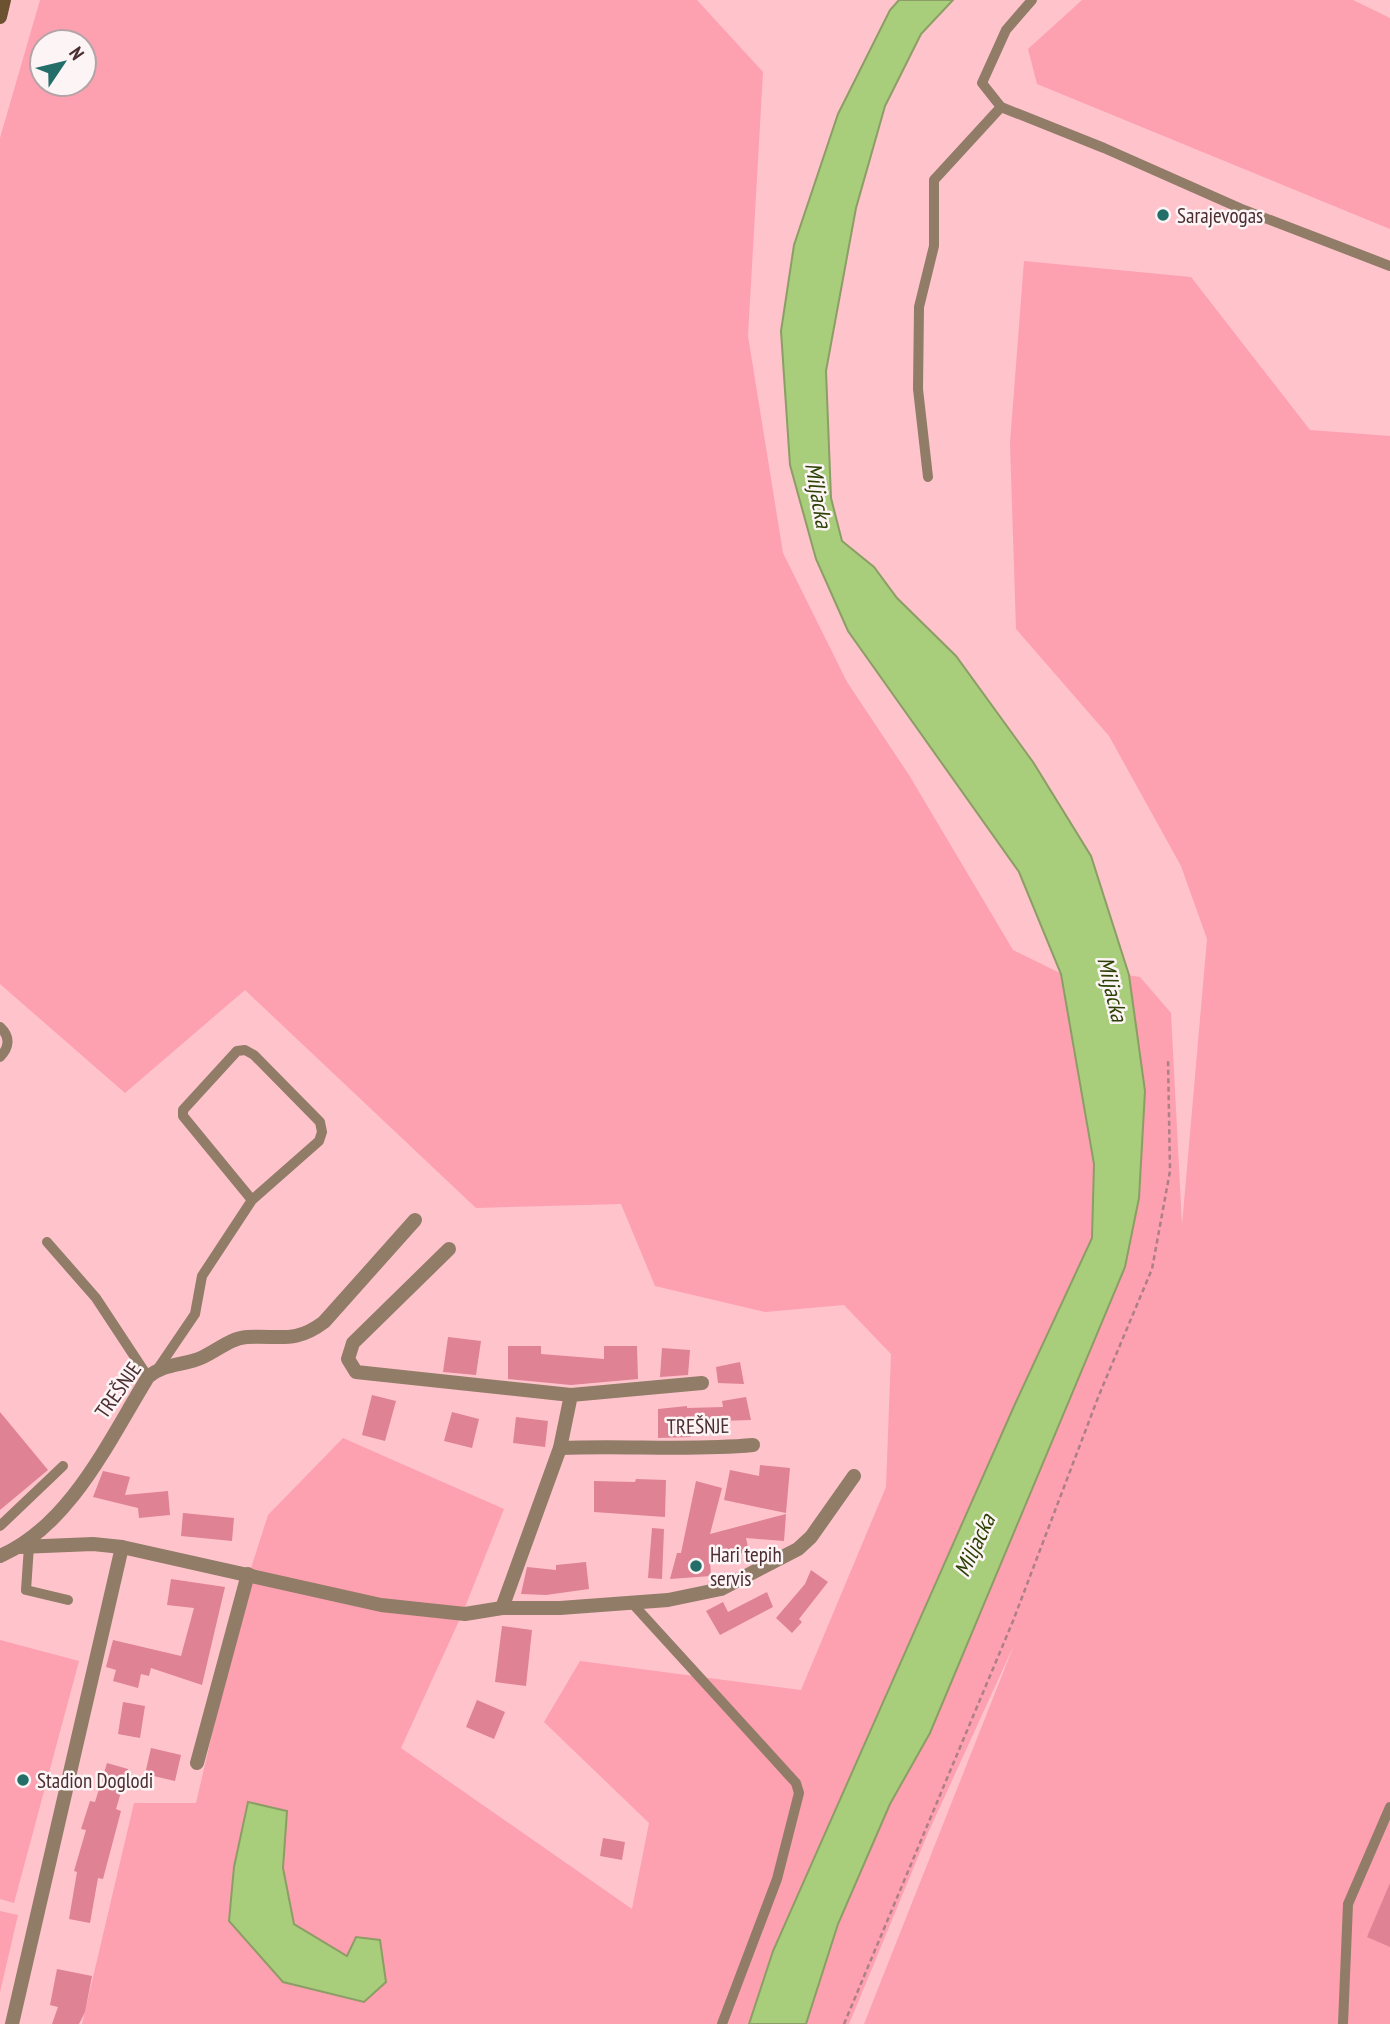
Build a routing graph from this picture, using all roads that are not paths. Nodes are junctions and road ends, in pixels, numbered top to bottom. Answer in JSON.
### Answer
{"nodes":[{"id":1,"x":4,"y":0,"type":"edge"},
{"id":2,"x":1032,"y":0,"type":"edge"},
{"id":3,"x":0,"y":17,"type":"edge"},
{"id":4,"x":1001,"y":107,"type":"junction"},
{"id":5,"x":1390,"y":266,"type":"edge"},
{"id":6,"x":928,"y":477,"type":"dead end"},
{"id":7,"x":0,"y":1027,"type":"edge"},
{"id":8,"x":0,"y":1057,"type":"edge"},
{"id":9,"x":252,"y":1200,"type":"junction"},
{"id":10,"x":415,"y":1220,"type":"dead end"},
{"id":11,"x":47,"y":1242,"type":"dead end"},
{"id":12,"x":449,"y":1249,"type":"dead end"},
{"id":13,"x":154,"y":1372,"type":"junction"},
{"id":14,"x":702,"y":1383,"type":"dead end"},
{"id":15,"x":571,"y":1395,"type":"junction"},
{"id":16,"x":753,"y":1445,"type":"dead end"},
{"id":17,"x":561,"y":1448,"type":"junction"},
{"id":18,"x":63,"y":1466,"type":"dead end"},
{"id":19,"x":854,"y":1476,"type":"dead end"},
{"id":20,"x":0,"y":1526,"type":"edge"},
{"id":21,"x":25,"y":1547,"type":"junction"},
{"id":22,"x":122,"y":1547,"type":"junction"},
{"id":23,"x":0,"y":1556,"type":"edge"},
{"id":24,"x":248,"y":1574,"type":"junction"},
{"id":25,"x":68,"y":1600,"type":"dead end"},
{"id":26,"x":631,"y":1602,"type":"junction"},
{"id":27,"x":502,"y":1608,"type":"junction"},
{"id":28,"x":197,"y":1763,"type":"dead end"},
{"id":29,"x":1390,"y":1807,"type":"edge"},
{"id":30,"x":12,"y":2024,"type":"edge"},
{"id":31,"x":722,"y":2024,"type":"edge"},
{"id":32,"x":1343,"y":2024,"type":"edge"}],
"edges":[{"from":1,"to":3,"type":"main road"},
{"from":2,"to":4,"type":"lane"},
{"from":4,"to":5,"type":"lane"},
{"from":4,"to":6,"type":"lane"},
{"from":7,"to":8,"type":"lane"},
{"from":9,"to":9,"type":"lane"},
{"from":9,"to":13,"type":"lane"},
{"from":10,"to":13,"type":"street","name":"TREŠNJE"},
{"from":11,"to":13,"type":"lane"},
{"from":12,"to":15,"type":"street"},
{"from":13,"to":21,"type":"street","name":"TREŠNJE"},
{"from":14,"to":15,"type":"street"},
{"from":15,"to":17,"type":"street"},
{"from":16,"to":17,"type":"street","name":"TREŠNJE"},
{"from":17,"to":27,"type":"street"},
{"from":18,"to":20,"type":"lane"},
{"from":19,"to":26,"type":"street","name":"TREŠNJE"},
{"from":21,"to":22,"type":"street","name":"TREŠNJE"},
{"from":21,"to":23,"type":"street","name":"TREŠNJE"},
{"from":21,"to":25,"type":"lane"},
{"from":22,"to":24,"type":"street","name":"TREŠNJE"},
{"from":22,"to":30,"type":"street"},
{"from":24,"to":27,"type":"street","name":"TREŠNJE"},
{"from":24,"to":28,"type":"street"},
{"from":26,"to":27,"type":"street","name":"TREŠNJE"},
{"from":26,"to":31,"type":"lane"},
{"from":29,"to":32,"type":"lane"}]}
